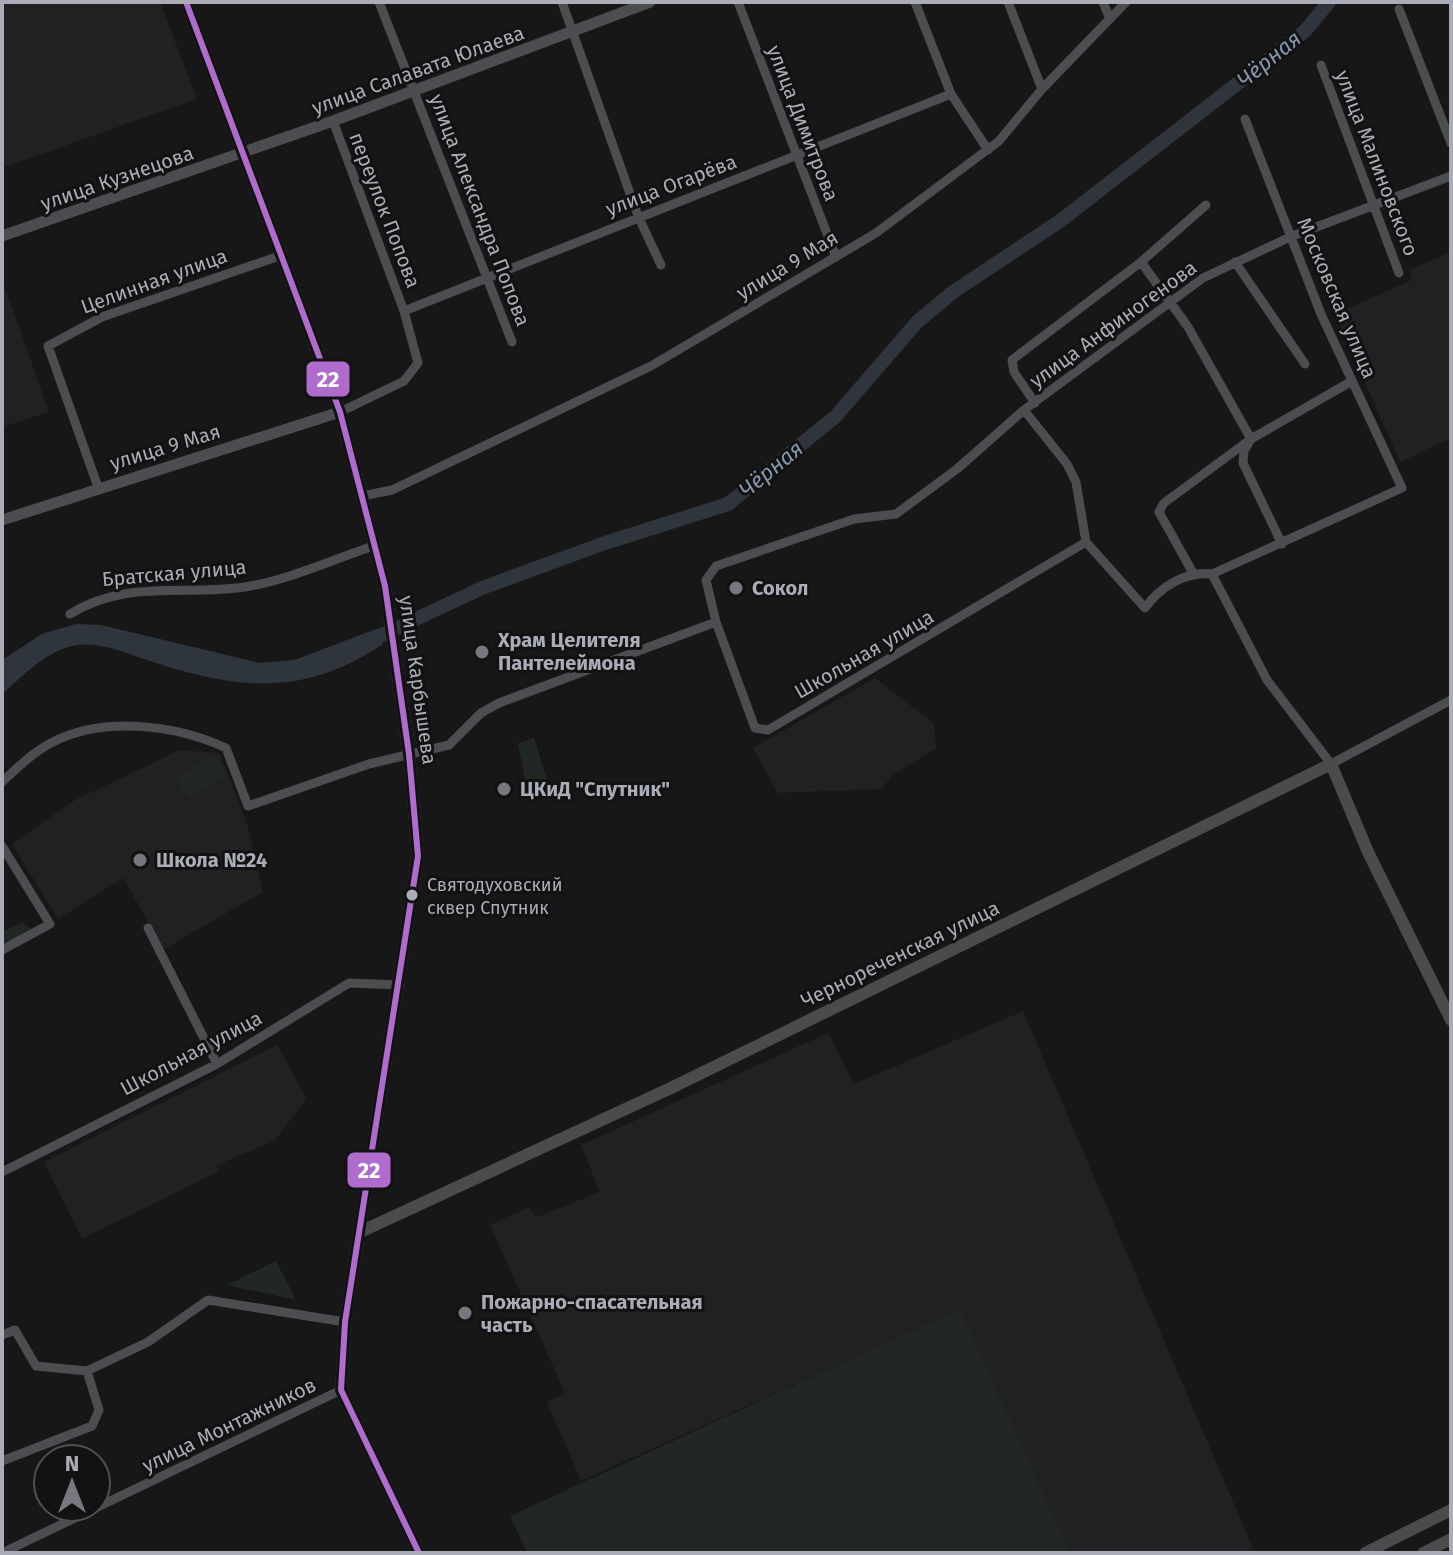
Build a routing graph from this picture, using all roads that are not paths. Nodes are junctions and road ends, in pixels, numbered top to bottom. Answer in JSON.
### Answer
{"nodes":[{"id":1,"x":186,"y":2,"type":"edge"},
{"id":2,"x":379,"y":2,"type":"edge"},
{"id":3,"x":562,"y":2,"type":"edge"},
{"id":4,"x":650,"y":2,"type":"edge"},
{"id":5,"x":738,"y":2,"type":"edge"},
{"id":6,"x":915,"y":2,"type":"edge"},
{"id":7,"x":1008,"y":2,"type":"edge"},
{"id":8,"x":1103,"y":2,"type":"edge"},
{"id":9,"x":1126,"y":2,"type":"edge"},
{"id":10,"x":1399,"y":9,"type":"dead end"},
{"id":11,"x":1110,"y":19,"type":"junction"},
{"id":12,"x":573,"y":31,"type":"junction"},
{"id":13,"x":1321,"y":65,"type":"dead end"},
{"id":14,"x":1042,"y":89,"type":"junction"},
{"id":15,"x":413,"y":90,"type":"junction"},
{"id":16,"x":951,"y":94,"type":"junction"},
{"id":17,"x":1245,"y":119,"type":"dead end"},
{"id":18,"x":333,"y":121,"type":"junction"},
{"id":19,"x":1451,"y":143,"type":"edge"},
{"id":20,"x":988,"y":150,"type":"junction"},
{"id":21,"x":244,"y":153,"type":"junction"},
{"id":22,"x":795,"y":157,"type":"junction"},
{"id":23,"x":1451,"y":176,"type":"edge"},
{"id":24,"x":1206,"y":205,"type":"dead end"},
{"id":25,"x":1376,"y":205,"type":"junction"},
{"id":26,"x":638,"y":216,"type":"junction"},
{"id":27,"x":2,"y":236,"type":"edge"},
{"id":28,"x":1290,"y":237,"type":"junction"},
{"id":29,"x":282,"y":255,"type":"junction"},
{"id":30,"x":836,"y":257,"type":"junction"},
{"id":31,"x":1141,"y":262,"type":"junction"},
{"id":32,"x":1235,"y":262,"type":"junction"},
{"id":33,"x":661,"y":265,"type":"dead end"},
{"id":34,"x":1399,"y":273,"type":"dead end"},
{"id":35,"x":487,"y":278,"type":"junction"},
{"id":36,"x":1169,"y":300,"type":"junction"},
{"id":37,"x":404,"y":311,"type":"junction"},
{"id":38,"x":512,"y":342,"type":"dead end"},
{"id":39,"x":1305,"y":364,"type":"dead end"},
{"id":40,"x":1352,"y":381,"type":"junction"},
{"id":41,"x":1035,"y":403,"type":"junction"},
{"id":42,"x":1024,"y":410,"type":"junction"},
{"id":43,"x":340,"y":412,"type":"junction"},
{"id":44,"x":1251,"y":439,"type":"junction"},
{"id":45,"x":1243,"y":463,"type":"junction"},
{"id":46,"x":1220,"y":464,"type":"junction"},
{"id":47,"x":98,"y":487,"type":"junction"},
{"id":48,"x":362,"y":496,"type":"junction"},
{"id":49,"x":2,"y":520,"type":"edge"},
{"id":50,"x":1086,"y":542,"type":"junction"},
{"id":51,"x":1282,"y":544,"type":"junction"},
{"id":52,"x":376,"y":545,"type":"junction"},
{"id":53,"x":1193,"y":573,"type":"junction"},
{"id":54,"x":1212,"y":574,"type":"junction"},
{"id":55,"x":70,"y":614,"type":"dead end"},
{"id":56,"x":716,"y":622,"type":"junction"},
{"id":57,"x":1451,"y":700,"type":"edge"},
{"id":58,"x":409,"y":754,"type":"junction"},
{"id":59,"x":1331,"y":764,"type":"junction"},
{"id":60,"x":2,"y":782,"type":"edge"},
{"id":61,"x":2,"y":846,"type":"edge"},
{"id":62,"x":148,"y":928,"type":"dead end"},
{"id":63,"x":2,"y":950,"type":"edge"},
{"id":64,"x":400,"y":985,"type":"junction"},
{"id":65,"x":1451,"y":1020,"type":"edge"},
{"id":66,"x":217,"y":1064,"type":"junction"},
{"id":67,"x":2,"y":1172,"type":"edge"},
{"id":68,"x":360,"y":1232,"type":"junction"},
{"id":69,"x":345,"y":1322,"type":"junction"},
{"id":70,"x":2,"y":1335,"type":"edge"},
{"id":71,"x":87,"y":1371,"type":"junction"},
{"id":72,"x":341,"y":1390,"type":"junction"},
{"id":73,"x":2,"y":1461,"type":"edge"},
{"id":74,"x":1451,"y":1510,"type":"edge"},
{"id":75,"x":1451,"y":1539,"type":"edge"},
{"id":76,"x":2,"y":1553,"type":"edge"},
{"id":77,"x":419,"y":1553,"type":"edge"},
{"id":78,"x":1365,"y":1553,"type":"edge"},
{"id":79,"x":1423,"y":1553,"type":"edge"}],
"edges":[{"from":1,"to":21,"type":"main road","name":"улица Карбышева"},
{"from":2,"to":15,"type":"street","name":"улица Александра Попова"},
{"from":3,"to":12,"type":"street"},
{"from":4,"to":12,"type":"street","name":"улица Салавата Юлаева"},
{"from":5,"to":22,"type":"street","name":"улица Димитрова"},
{"from":6,"to":16,"type":"street"},
{"from":7,"to":14,"type":"street"},
{"from":8,"to":11,"type":"street"},
{"from":9,"to":11,"type":"street","name":"улица 9 Мая"},
{"from":10,"to":19,"type":"street"},
{"from":11,"to":14,"type":"street","name":"улица 9 Мая"},
{"from":12,"to":15,"type":"street","name":"улица Салавата Юлаева"},
{"from":12,"to":26,"type":"street"},
{"from":13,"to":25,"type":"street","name":"улица Малиновского"},
{"from":14,"to":20,"type":"street","name":"улица 9 Мая"},
{"from":15,"to":18,"type":"street","name":"улица Салавата Юлаева"},
{"from":15,"to":35,"type":"street","name":"улица Александра Попова"},
{"from":16,"to":20,"type":"street"},
{"from":16,"to":22,"type":"street","name":"улица Огарёва"},
{"from":17,"to":28,"type":"street","name":"Московская улица"},
{"from":18,"to":21,"type":"street","name":"улица Салавата Юлаева"},
{"from":18,"to":37,"type":"street","name":"переулок Попова"},
{"from":20,"to":30,"type":"street","name":"улица 9 Мая"},
{"from":21,"to":27,"type":"street","name":"улица Кузнецова"},
{"from":21,"to":29,"type":"main road","name":"улица Карбышева"},
{"from":22,"to":26,"type":"street","name":"улица Огарёва"},
{"from":22,"to":30,"type":"street","name":"улица Димитрова"},
{"from":23,"to":25,"type":"street","name":"улица Анфиногенова"},
{"from":24,"to":31,"type":"street"},
{"from":25,"to":28,"type":"street","name":"улица Анфиногенова"},
{"from":25,"to":34,"type":"street","name":"улица Малиновского"},
{"from":26,"to":33,"type":"street"},
{"from":26,"to":35,"type":"street","name":"улица Огарёва"},
{"from":28,"to":32,"type":"street","name":"улица Анфиногенова"},
{"from":28,"to":40,"type":"street","name":"Московская улица"},
{"from":29,"to":43,"type":"main road","name":"улица Карбышева"},
{"from":29,"to":47,"type":"street","name":"Целинная улица"},
{"from":30,"to":48,"type":"street","name":"улица 9 Мая"},
{"from":31,"to":36,"type":"street"},
{"from":31,"to":41,"type":"street"},
{"from":32,"to":36,"type":"street","name":"улица Анфиногенова"},
{"from":32,"to":39,"type":"street"},
{"from":35,"to":37,"type":"street","name":"улица Огарёва"},
{"from":35,"to":38,"type":"street","name":"улица Александра Попова"},
{"from":36,"to":41,"type":"street","name":"улица Анфиногенова"},
{"from":36,"to":44,"type":"street"},
{"from":37,"to":43,"type":"street","name":"переулок Попова"},
{"from":40,"to":44,"type":"street"},
{"from":40,"to":51,"type":"street","name":"Московская улица"},
{"from":41,"to":42,"type":"street","name":"улица Анфиногенова"},
{"from":42,"to":50,"type":"street"},
{"from":42,"to":56,"type":"street","name":"улица Анфиногенова"},
{"from":43,"to":47,"type":"street","name":"улица 9 Мая"},
{"from":43,"to":48,"type":"main road","name":"улица Карбышева"},
{"from":44,"to":45,"type":"street"},
{"from":44,"to":46,"type":"street"},
{"from":45,"to":46,"type":"street"},
{"from":45,"to":51,"type":"street"},
{"from":46,"to":53,"type":"street"},
{"from":47,"to":49,"type":"street","name":"улица 9 Мая"},
{"from":48,"to":52,"type":"main road","name":"улица Карбышева"},
{"from":50,"to":53,"type":"street"},
{"from":50,"to":56,"type":"street","name":"Школьная улица"},
{"from":51,"to":54,"type":"street"},
{"from":52,"to":55,"type":"street","name":"Братская улица"},
{"from":52,"to":58,"type":"main road","name":"улица Карбышева"},
{"from":53,"to":54,"type":"street"},
{"from":54,"to":59,"type":"street"},
{"from":56,"to":58,"type":"street"},
{"from":57,"to":59,"type":"street","name":"Чернореченская улица"},
{"from":58,"to":60,"type":"street"},
{"from":58,"to":64,"type":"main road","name":"улица Карбышева"},
{"from":59,"to":65,"type":"main road"},
{"from":59,"to":68,"type":"main road","name":"Чернореченская улица"},
{"from":61,"to":63,"type":"street"},
{"from":62,"to":66,"type":"street"},
{"from":64,"to":66,"type":"street","name":"Школьная улица"},
{"from":64,"to":68,"type":"main road","name":"улица Карбышева"},
{"from":66,"to":67,"type":"street","name":"Школьная улица"},
{"from":68,"to":69,"type":"main road","name":"улица Карбышева"},
{"from":69,"to":71,"type":"street"},
{"from":69,"to":72,"type":"main road","name":"улица Карбышева"},
{"from":70,"to":71,"type":"street"},
{"from":71,"to":73,"type":"street"},
{"from":72,"to":76,"type":"street","name":"улица Монтажников"},
{"from":72,"to":77,"type":"main road"},
{"from":74,"to":78,"type":"main road"},
{"from":75,"to":79,"type":"main road"}]}
